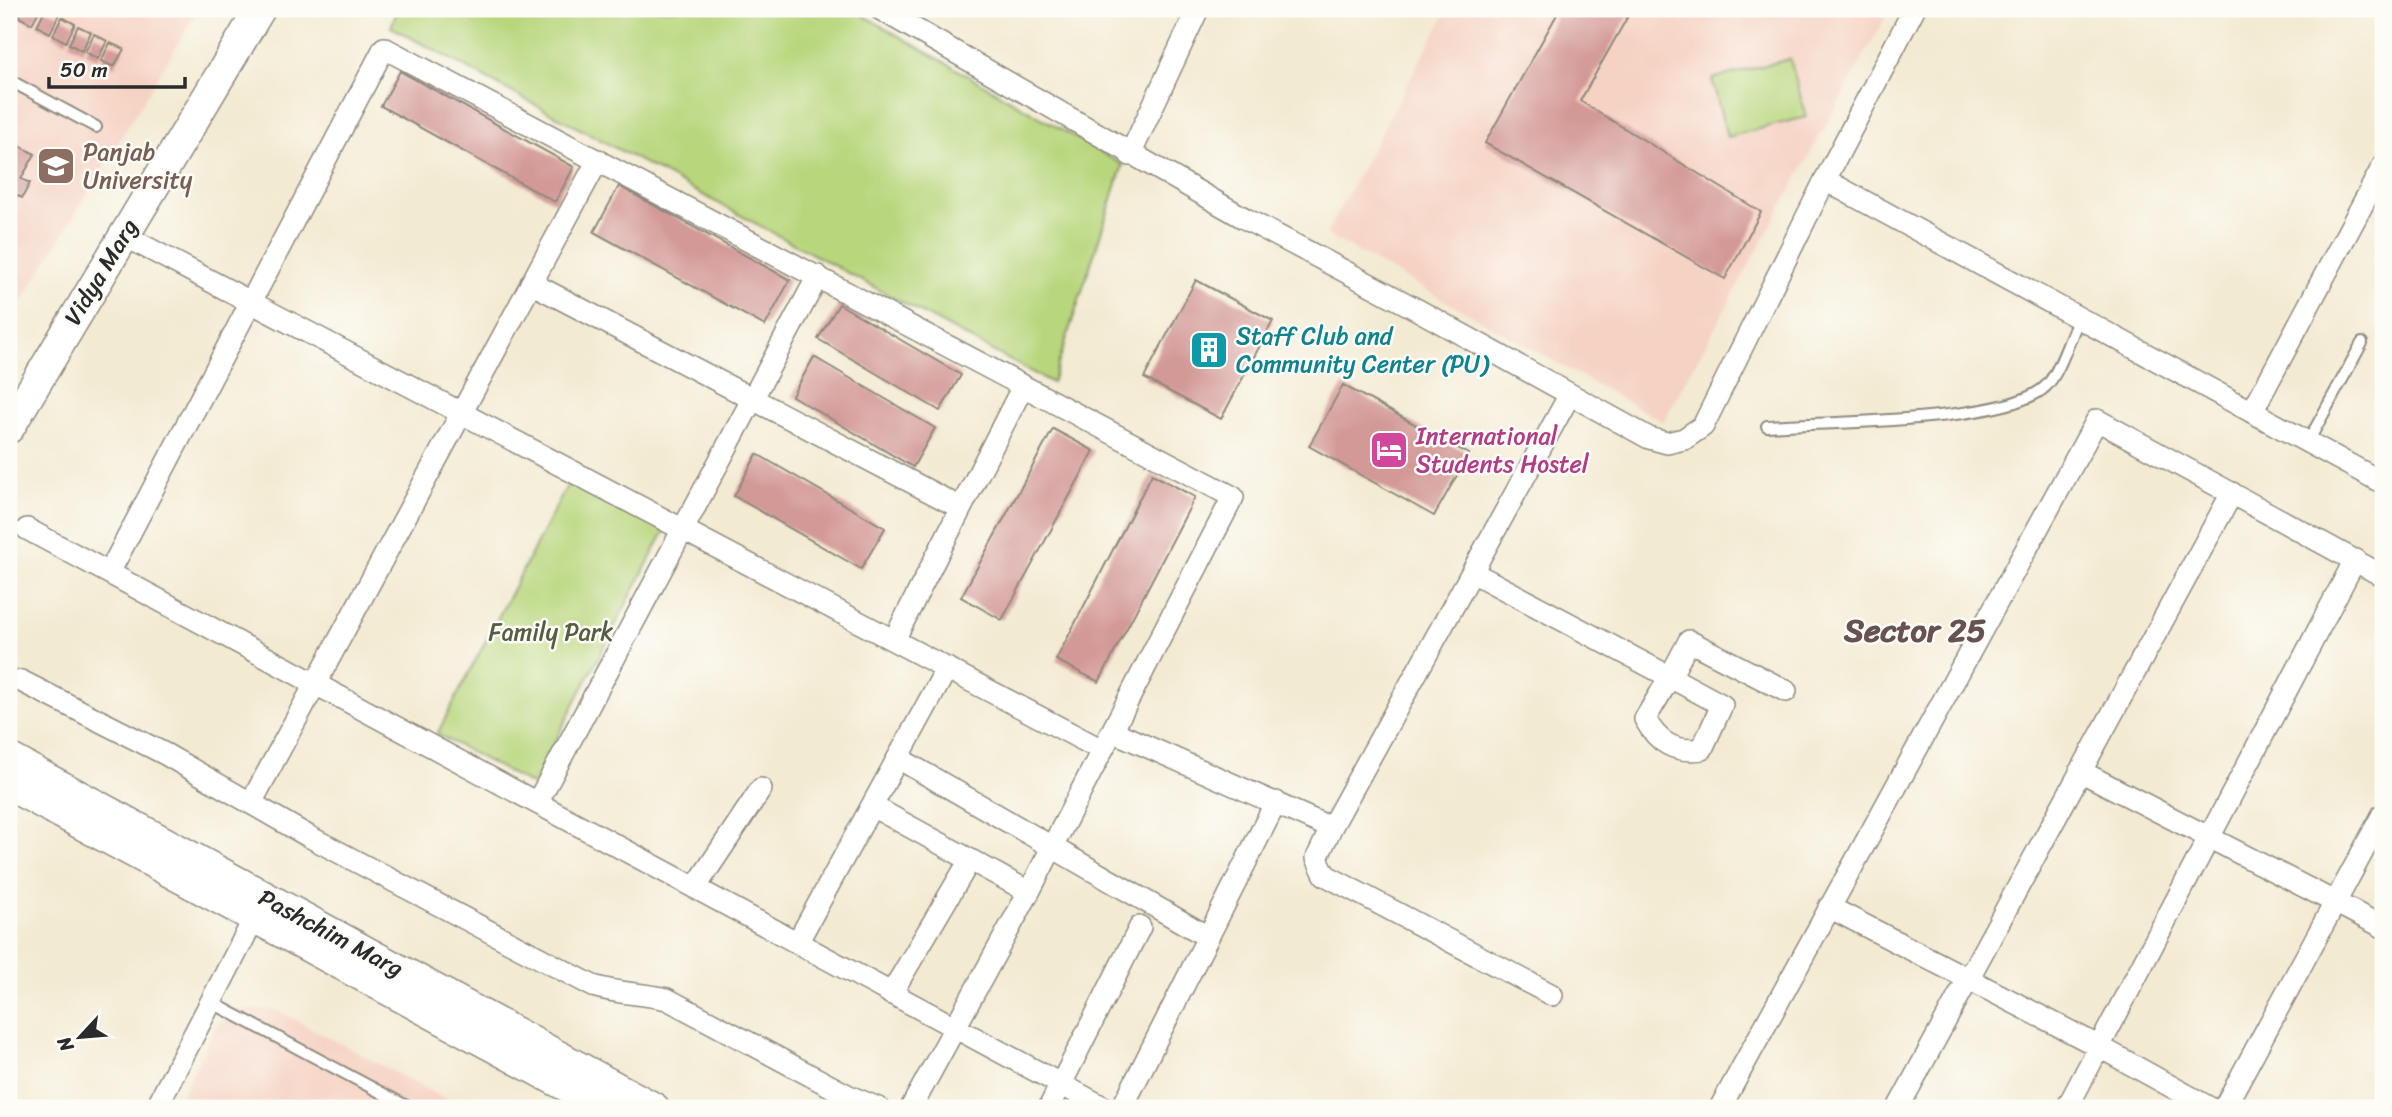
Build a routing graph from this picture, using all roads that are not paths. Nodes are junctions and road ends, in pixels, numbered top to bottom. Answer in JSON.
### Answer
{"nodes":[{"id":1,"x":243,"y":9,"type":"edge"},
{"id":2,"x":260,"y":9,"type":"edge"},
{"id":3,"x":880,"y":9,"type":"edge"},
{"id":4,"x":1198,"y":9,"type":"edge"},
{"id":5,"x":1914,"y":9,"type":"edge"},
{"id":6,"x":9,"y":80,"type":"edge"},
{"id":7,"x":96,"y":127,"type":"dead end"},
{"id":8,"x":1130,"y":155,"type":"junction"},
{"id":9,"x":598,"y":160,"type":"junction"},
{"id":10,"x":2383,"y":166,"type":"edge"},
{"id":11,"x":1825,"y":180,"type":"junction"},
{"id":12,"x":123,"y":235,"type":"junction"},
{"id":13,"x":818,"y":276,"type":"junction"},
{"id":14,"x":531,"y":284,"type":"junction"},
{"id":15,"x":251,"y":302,"type":"junction"},
{"id":16,"x":2079,"y":318,"type":"junction"},
{"id":17,"x":2361,"y":343,"type":"dead end"},
{"id":18,"x":1023,"y":386,"type":"junction"},
{"id":19,"x":1569,"y":396,"type":"junction"},
{"id":20,"x":9,"y":397,"type":"edge"},
{"id":21,"x":751,"y":401,"type":"junction"},
{"id":22,"x":2252,"y":412,"type":"junction"},
{"id":23,"x":461,"y":413,"type":"junction"},
{"id":24,"x":1767,"y":426,"type":"dead end"},
{"id":25,"x":9,"y":428,"type":"edge"},
{"id":26,"x":2308,"y":442,"type":"junction"},
{"id":27,"x":2383,"y":483,"type":"edge"},
{"id":28,"x":2232,"y":493,"type":"junction"},
{"id":29,"x":961,"y":508,"type":"junction"},
{"id":30,"x":27,"y":529,"type":"dead end"},
{"id":31,"x":683,"y":530,"type":"junction"},
{"id":32,"x":2355,"y":560,"type":"junction"},
{"id":33,"x":1472,"y":572,"type":"junction"},
{"id":34,"x":109,"y":573,"type":"junction"},
{"id":35,"x":2383,"y":576,"type":"edge"},
{"id":36,"x":894,"y":640,"type":"junction"},
{"id":37,"x":947,"y":668,"type":"junction"},
{"id":38,"x":21,"y":681,"type":"dead end"},
{"id":39,"x":315,"y":684,"type":"junction"},
{"id":40,"x":1786,"y":691,"type":"dead end"},
{"id":41,"x":1107,"y":741,"type":"junction"},
{"id":42,"x":9,"y":758,"type":"edge"},
{"id":43,"x":898,"y":758,"type":"junction"},
{"id":44,"x":2080,"y":771,"type":"junction"},
{"id":45,"x":9,"y":785,"type":"edge"},
{"id":46,"x":761,"y":789,"type":"dead end"},
{"id":47,"x":1276,"y":802,"type":"junction"},
{"id":48,"x":251,"y":803,"type":"junction"},
{"id":49,"x":537,"y":803,"type":"junction"},
{"id":50,"x":872,"y":806,"type":"junction"},
{"id":51,"x":2383,"y":814,"type":"edge"},
{"id":52,"x":1331,"y":828,"type":"junction"},
{"id":53,"x":2208,"y":838,"type":"junction"},
{"id":54,"x":1053,"y":845,"type":"junction"},
{"id":55,"x":970,"y":860,"type":"junction"},
{"id":56,"x":695,"y":888,"type":"junction"},
{"id":57,"x":1029,"y":892,"type":"junction"},
{"id":58,"x":2336,"y":904,"type":"junction"},
{"id":59,"x":259,"y":907,"type":"junction"},
{"id":60,"x":1829,"y":907,"type":"junction"},
{"id":61,"x":1140,"y":927,"type":"dead end"},
{"id":62,"x":2383,"y":927,"type":"edge"},
{"id":63,"x":1208,"y":937,"type":"junction"},
{"id":64,"x":797,"y":943,"type":"junction"},
{"id":65,"x":1967,"y":980,"type":"junction"},
{"id":66,"x":891,"y":994,"type":"junction"},
{"id":67,"x":1552,"y":995,"type":"dead end"},
{"id":68,"x":211,"y":1002,"type":"junction"},
{"id":69,"x":957,"y":1029,"type":"junction"},
{"id":70,"x":2098,"y":1046,"type":"junction"},
{"id":71,"x":1061,"y":1085,"type":"junction"},
{"id":72,"x":156,"y":1108,"type":"edge"},
{"id":73,"x":410,"y":1108,"type":"edge"},
{"id":74,"x":607,"y":1108,"type":"edge"},
{"id":75,"x":654,"y":1108,"type":"edge"},
{"id":76,"x":878,"y":1108,"type":"edge"},
{"id":77,"x":911,"y":1108,"type":"edge"},
{"id":78,"x":1049,"y":1108,"type":"edge"},
{"id":79,"x":1105,"y":1108,"type":"edge"},
{"id":80,"x":1122,"y":1108,"type":"edge"},
{"id":81,"x":1720,"y":1108,"type":"edge"},
{"id":82,"x":1898,"y":1108,"type":"edge"},
{"id":83,"x":2067,"y":1108,"type":"edge"},
{"id":84,"x":2210,"y":1108,"type":"edge"},
{"id":85,"x":2224,"y":1108,"type":"edge"}],
"edges":[{"from":1,"to":20,"type":"main road","name":"Vidya Marg"},
{"from":2,"to":12,"type":"main road","name":"Vidya Marg"},
{"from":3,"to":8,"type":"street"},
{"from":4,"to":8,"type":"street"},
{"from":5,"to":11,"type":"street"},
{"from":6,"to":7,"type":"lane"},
{"from":8,"to":19,"type":"street"},
{"from":9,"to":13,"type":"street"},
{"from":9,"to":14,"type":"street"},
{"from":9,"to":15,"type":"street"},
{"from":10,"to":22,"type":"street"},
{"from":11,"to":16,"type":"street"},
{"from":11,"to":19,"type":"street"},
{"from":12,"to":15,"type":"street"},
{"from":12,"to":25,"type":"main road","name":"Vidya Marg"},
{"from":13,"to":18,"type":"street"},
{"from":13,"to":21,"type":"street"},
{"from":14,"to":21,"type":"street"},
{"from":14,"to":23,"type":"street"},
{"from":15,"to":23,"type":"street"},
{"from":15,"to":34,"type":"street"},
{"from":16,"to":22,"type":"street"},
{"from":16,"to":24,"type":"lane"},
{"from":17,"to":26,"type":"lane"},
{"from":18,"to":29,"type":"street"},
{"from":18,"to":41,"type":"street"},
{"from":19,"to":33,"type":"street"},
{"from":21,"to":29,"type":"street"},
{"from":21,"to":31,"type":"street"},
{"from":22,"to":26,"type":"street"},
{"from":23,"to":31,"type":"street"},
{"from":23,"to":39,"type":"street"},
{"from":26,"to":27,"type":"street"},
{"from":28,"to":32,"type":"street"},
{"from":28,"to":44,"type":"street"},
{"from":28,"to":60,"type":"street"},
{"from":29,"to":36,"type":"street"},
{"from":30,"to":34,"type":"street"},
{"from":31,"to":36,"type":"street"},
{"from":31,"to":49,"type":"street"},
{"from":32,"to":35,"type":"street"},
{"from":32,"to":53,"type":"street"},
{"from":33,"to":40,"type":"street"},
{"from":33,"to":52,"type":"street"},
{"from":34,"to":39,"type":"street"},
{"from":36,"to":37,"type":"street"},
{"from":37,"to":41,"type":"street"},
{"from":37,"to":43,"type":"street"},
{"from":38,"to":48,"type":"street"},
{"from":39,"to":48,"type":"street"},
{"from":39,"to":49,"type":"street"},
{"from":41,"to":47,"type":"street"},
{"from":41,"to":54,"type":"street"},
{"from":42,"to":59,"type":"main road","name":"Pashchim Marg"},
{"from":43,"to":50,"type":"street"},
{"from":43,"to":54,"type":"street"},
{"from":44,"to":53,"type":"street"},
{"from":44,"to":65,"type":"street"},
{"from":45,"to":59,"type":"main road"},
{"from":46,"to":56,"type":"street"},
{"from":47,"to":52,"type":"street"},
{"from":47,"to":63,"type":"street"},
{"from":48,"to":76,"type":"street"},
{"from":49,"to":56,"type":"street"},
{"from":50,"to":55,"type":"street"},
{"from":50,"to":64,"type":"street"},
{"from":51,"to":58,"type":"street"},
{"from":52,"to":67,"type":"street"},
{"from":53,"to":58,"type":"street"},
{"from":53,"to":70,"type":"street"},
{"from":54,"to":57,"type":"street"},
{"from":54,"to":63,"type":"street"},
{"from":55,"to":57,"type":"street"},
{"from":55,"to":66,"type":"street"},
{"from":56,"to":64,"type":"street"},
{"from":57,"to":69,"type":"street"},
{"from":58,"to":62,"type":"street"},
{"from":58,"to":85,"type":"street"},
{"from":59,"to":68,"type":"street"},
{"from":59,"to":74,"type":"main road"},
{"from":59,"to":75,"type":"main road","name":"Pashchim Marg"},
{"from":60,"to":65,"type":"street"},
{"from":60,"to":81,"type":"street"},
{"from":61,"to":71,"type":"street"},
{"from":63,"to":80,"type":"street"},
{"from":64,"to":66,"type":"street"},
{"from":65,"to":70,"type":"street"},
{"from":65,"to":82,"type":"street"},
{"from":66,"to":69,"type":"street"},
{"from":68,"to":72,"type":"street"},
{"from":68,"to":73,"type":"lane"},
{"from":69,"to":71,"type":"street"},
{"from":69,"to":77,"type":"street"},
{"from":70,"to":83,"type":"street"},
{"from":70,"to":84,"type":"street"},
{"from":71,"to":78,"type":"street"},
{"from":71,"to":79,"type":"street"}]}
